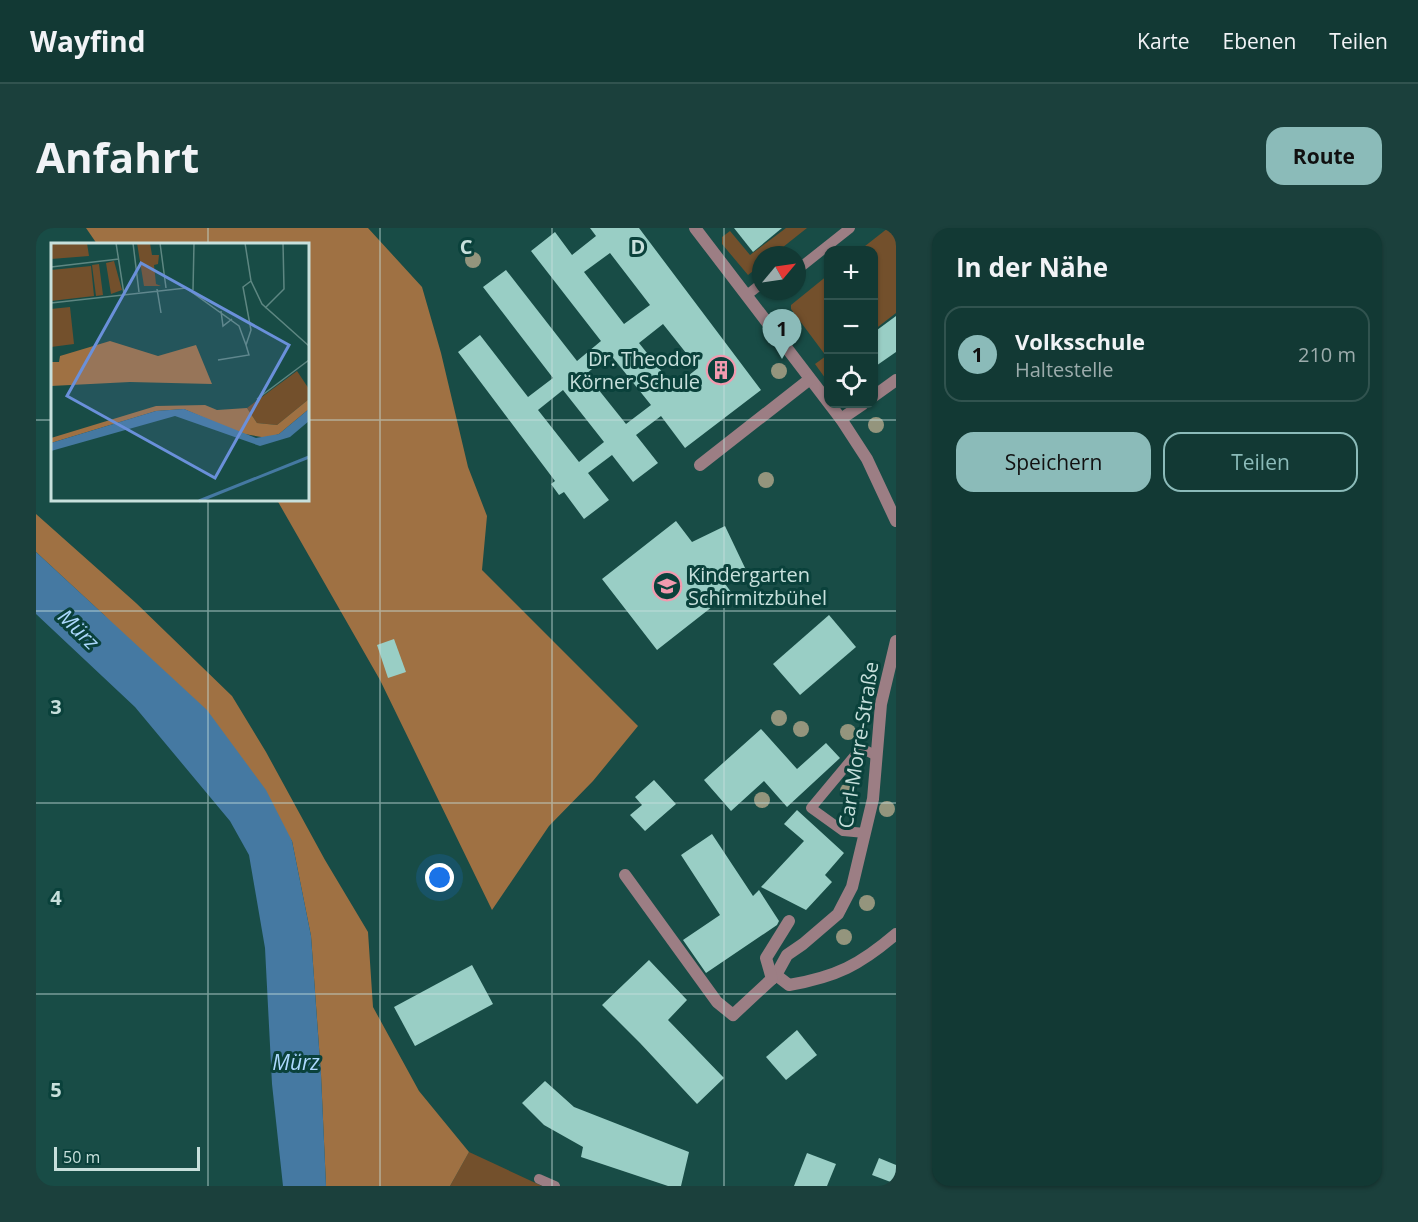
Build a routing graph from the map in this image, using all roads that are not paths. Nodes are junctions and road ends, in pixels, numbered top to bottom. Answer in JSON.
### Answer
{"nodes":[{"id":1,"x":850,"y":228,"type":"edge"},
{"id":2,"x":697,"y":229,"type":"edge"},
{"id":3,"x":806,"y":263,"type":"edge"},
{"id":4,"x":752,"y":291,"type":"edge"},
{"id":5,"x":747,"y":295,"type":"junction"},
{"id":6,"x":810,"y":379,"type":"junction"},
{"id":7,"x":896,"y":380,"type":"edge"},
{"id":8,"x":878,"y":393,"type":"edge"},
{"id":9,"x":857,"y":408,"type":"edge"},
{"id":10,"x":841,"y":419,"type":"junction"},
{"id":11,"x":700,"y":465,"type":"dead end"},
{"id":12,"x":896,"y":521,"type":"edge"},
{"id":13,"x":896,"y":641,"type":"edge"},
{"id":14,"x":877,"y":756,"type":"junction"},
{"id":15,"x":864,"y":838,"type":"junction"},
{"id":16,"x":624,"y":875,"type":"dead end"},
{"id":17,"x":789,"y":921,"type":"dead end"},
{"id":18,"x":896,"y":933,"type":"edge"},
{"id":19,"x":774,"y":977,"type":"junction"},
{"id":20,"x":539,"y":1179,"type":"dead end"},
{"id":21,"x":555,"y":1186,"type":"edge"}],
"edges":[{"from":1,"to":3,"type":"lane"},
{"from":2,"to":5,"type":"street"},
{"from":4,"to":5,"type":"lane"},
{"from":5,"to":6,"type":"street"},
{"from":6,"to":10,"type":"street"},
{"from":6,"to":11,"type":"street"},
{"from":7,"to":8,"type":"street"},
{"from":9,"to":10,"type":"street"},
{"from":10,"to":12,"type":"street"},
{"from":13,"to":14,"type":"street","name":"Carl-Morre-Straße"},
{"from":14,"to":15,"type":"street","name":"Carl-Morre-Straße"},
{"from":14,"to":15,"type":"lane"},
{"from":15,"to":19,"type":"street","name":"Carl-Morre-Straße"},
{"from":16,"to":19,"type":"street","name":"Carl-Morre-Straße"},
{"from":17,"to":19,"type":"street"},
{"from":18,"to":19,"type":"street"},
{"from":20,"to":21,"type":"lane"}]}
